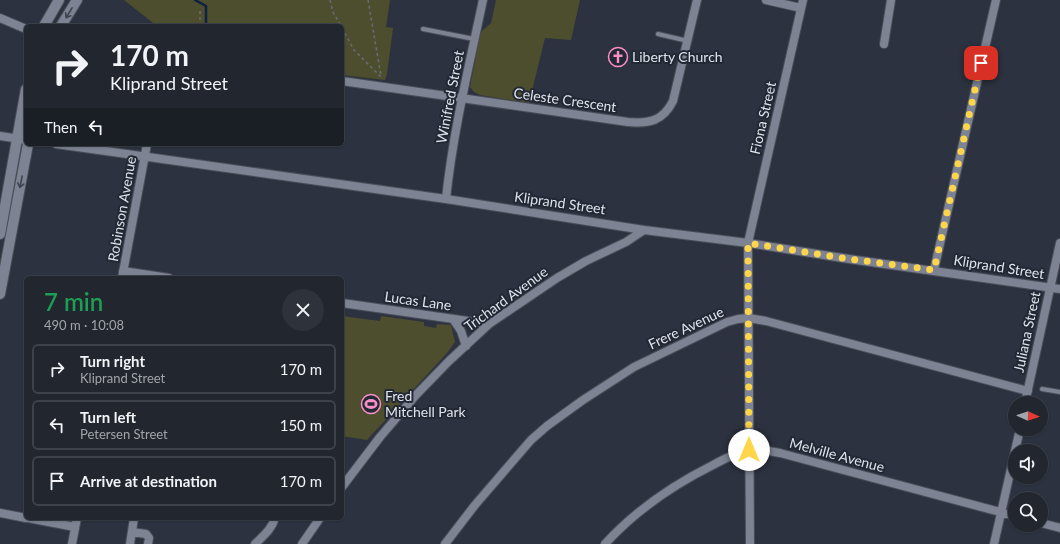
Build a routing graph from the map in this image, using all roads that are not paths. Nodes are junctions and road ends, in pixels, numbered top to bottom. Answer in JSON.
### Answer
{"nodes":[{"id":1,"x":59,"y":0,"type":"edge"},
{"id":2,"x":77,"y":0,"type":"edge"},
{"id":3,"x":483,"y":0,"type":"edge"},
{"id":4,"x":697,"y":0,"type":"edge"},
{"id":5,"x":766,"y":0,"type":"edge"},
{"id":6,"x":891,"y":0,"type":"edge"},
{"id":7,"x":996,"y":0,"type":"edge"},
{"id":8,"x":802,"y":4,"type":"edge"},
{"id":9,"x":0,"y":18,"type":"edge"},
{"id":10,"x":45,"y":24,"type":"edge"},
{"id":11,"x":62,"y":24,"type":"edge"},
{"id":12,"x":24,"y":28,"type":"edge"},
{"id":13,"x":423,"y":29,"type":"dead end"},
{"id":14,"x":658,"y":34,"type":"dead end"},
{"id":15,"x":475,"y":39,"type":"junction"},
{"id":16,"x":688,"y":41,"type":"junction"},
{"id":17,"x":884,"y":44,"type":"dead end"},
{"id":18,"x":344,"y":81,"type":"edge"},
{"id":19,"x":461,"y":99,"type":"junction"},
{"id":20,"x":24,"y":109,"type":"edge"},
{"id":21,"x":0,"y":136,"type":"edge"},
{"id":22,"x":21,"y":139,"type":"edge"},
{"id":23,"x":28,"y":146,"type":"edge"},
{"id":24,"x":70,"y":146,"type":"edge"},
{"id":25,"x":147,"y":146,"type":"edge"},
{"id":26,"x":145,"y":157,"type":"junction"},
{"id":27,"x":446,"y":199,"type":"junction"},
{"id":28,"x":644,"y":230,"type":"junction"},
{"id":29,"x":0,"y":234,"type":"edge"},
{"id":30,"x":748,"y":243,"type":"junction"},
{"id":31,"x":1060,"y":243,"type":"edge"},
{"id":32,"x":3,"y":266,"type":"edge"},
{"id":33,"x":934,"y":270,"type":"junction"},
{"id":34,"x":123,"y":275,"type":"edge"},
{"id":35,"x":138,"y":276,"type":"edge"},
{"id":36,"x":1050,"y":288,"type":"junction"},
{"id":37,"x":1060,"y":289,"type":"edge"},
{"id":38,"x":0,"y":294,"type":"edge"},
{"id":39,"x":344,"y":303,"type":"edge"},
{"id":40,"x":748,"y":318,"type":"junction"},
{"id":41,"x":453,"y":319,"type":"junction"},
{"id":42,"x":489,"y":324,"type":"junction"},
{"id":43,"x":466,"y":346,"type":"junction"},
{"id":44,"x":1042,"y":389,"type":"dead end"},
{"id":45,"x":1028,"y":391,"type":"junction"},
{"id":46,"x":1060,"y":392,"type":"edge"},
{"id":47,"x":1027,"y":396,"type":"edge"},
{"id":48,"x":749,"y":450,"type":"junction"},
{"id":49,"x":1008,"y":484,"type":"edge"},
{"id":50,"x":344,"y":485,"type":"edge"},
{"id":51,"x":1002,"y":512,"type":"junction"},
{"id":52,"x":0,"y":513,"type":"edge"},
{"id":53,"x":1008,"y":514,"type":"edge"},
{"id":54,"x":24,"y":517,"type":"edge"},
{"id":55,"x":38,"y":520,"type":"edge"},
{"id":56,"x":77,"y":520,"type":"edge"},
{"id":57,"x":134,"y":520,"type":"edge"},
{"id":58,"x":275,"y":520,"type":"edge"},
{"id":59,"x":319,"y":520,"type":"edge"},
{"id":60,"x":1048,"y":525,"type":"edge"},
{"id":61,"x":75,"y":527,"type":"junction"},
{"id":62,"x":1060,"y":528,"type":"edge"},
{"id":63,"x":132,"y":532,"type":"junction"},
{"id":64,"x":72,"y":544,"type":"edge"},
{"id":65,"x":130,"y":544,"type":"edge"},
{"id":66,"x":148,"y":544,"type":"edge"},
{"id":67,"x":255,"y":544,"type":"edge"},
{"id":68,"x":302,"y":544,"type":"edge"},
{"id":69,"x":445,"y":544,"type":"edge"},
{"id":70,"x":605,"y":544,"type":"edge"},
{"id":71,"x":750,"y":544,"type":"edge"},
{"id":72,"x":994,"y":544,"type":"edge"}],
"edges":[{"from":1,"to":10,"type":"street"},
{"from":2,"to":11,"type":"street","one_way":true},
{"from":3,"to":15,"type":"street","name":"Winifred Street"},
{"from":4,"to":16,"type":"street","name":"Celeste Crescent"},
{"from":5,"to":8,"type":"street"},
{"from":6,"to":17,"type":"street"},
{"from":7,"to":33,"type":"street"},
{"from":8,"to":30,"type":"street","name":"Fiona Street"},
{"from":9,"to":12,"type":"street"},
{"from":13,"to":15,"type":"lane"},
{"from":14,"to":16,"type":"lane"},
{"from":15,"to":19,"type":"street","name":"Winifred Street"},
{"from":16,"to":19,"type":"street","name":"Celeste Crescent"},
{"from":18,"to":19,"type":"street","name":"Celeste Crescent"},
{"from":19,"to":27,"type":"street","name":"Winifred Street"},
{"from":20,"to":22,"type":"street"},
{"from":21,"to":22,"type":"street"},
{"from":22,"to":29,"type":"street"},
{"from":23,"to":32,"type":"street","one_way":true},
{"from":24,"to":26,"type":"street","name":"Kliprand Street"},
{"from":25,"to":26,"type":"street","name":"Robinson Avenue"},
{"from":26,"to":27,"type":"street","name":"Kliprand Street"},
{"from":26,"to":34,"type":"street","name":"Robinson Avenue"},
{"from":27,"to":28,"type":"street","name":"Kliprand Street"},
{"from":28,"to":30,"type":"street","name":"Kliprand Street"},
{"from":28,"to":42,"type":"street","name":"Trichard Avenue"},
{"from":30,"to":33,"type":"street","name":"Kliprand Street"},
{"from":30,"to":40,"type":"street","name":"Fiona Street"},
{"from":31,"to":36,"type":"street","name":"Juliana Street"},
{"from":32,"to":38,"type":"street"},
{"from":33,"to":36,"type":"street","name":"Kliprand Street"},
{"from":34,"to":35,"type":"street"},
{"from":36,"to":37,"type":"street","name":"Kliprand Street"},
{"from":36,"to":45,"type":"street","name":"Juliana Street"},
{"from":39,"to":41,"type":"street","name":"Lucas Lane"},
{"from":40,"to":45,"type":"street","name":"Frere Avenue"},
{"from":40,"to":48,"type":"street","name":"Fiona Street"},
{"from":40,"to":69,"type":"street","name":"Frere Avenue"},
{"from":41,"to":42,"type":"street","name":"Lucas Lane"},
{"from":41,"to":43,"type":"street"},
{"from":42,"to":43,"type":"street","name":"Trichard Avenue"},
{"from":43,"to":50,"type":"street","name":"Trichard Avenue"},
{"from":44,"to":46,"type":"lane"},
{"from":45,"to":47,"type":"street","name":"Juliana Street"},
{"from":48,"to":51,"type":"street","name":"Melville Avenue"},
{"from":48,"to":70,"type":"street","name":"Melville Avenue"},
{"from":48,"to":71,"type":"street","name":"Fiona Street"},
{"from":49,"to":51,"type":"street"},
{"from":51,"to":53,"type":"street","name":"Melville Avenue"},
{"from":51,"to":72,"type":"street"},
{"from":52,"to":54,"type":"street"},
{"from":55,"to":61,"type":"street"},
{"from":56,"to":61,"type":"street"},
{"from":57,"to":63,"type":"street"},
{"from":58,"to":67,"type":"street"},
{"from":59,"to":68,"type":"street"},
{"from":60,"to":62,"type":"street"},
{"from":61,"to":64,"type":"street"},
{"from":63,"to":65,"type":"street"},
{"from":63,"to":66,"type":"street"}]}
